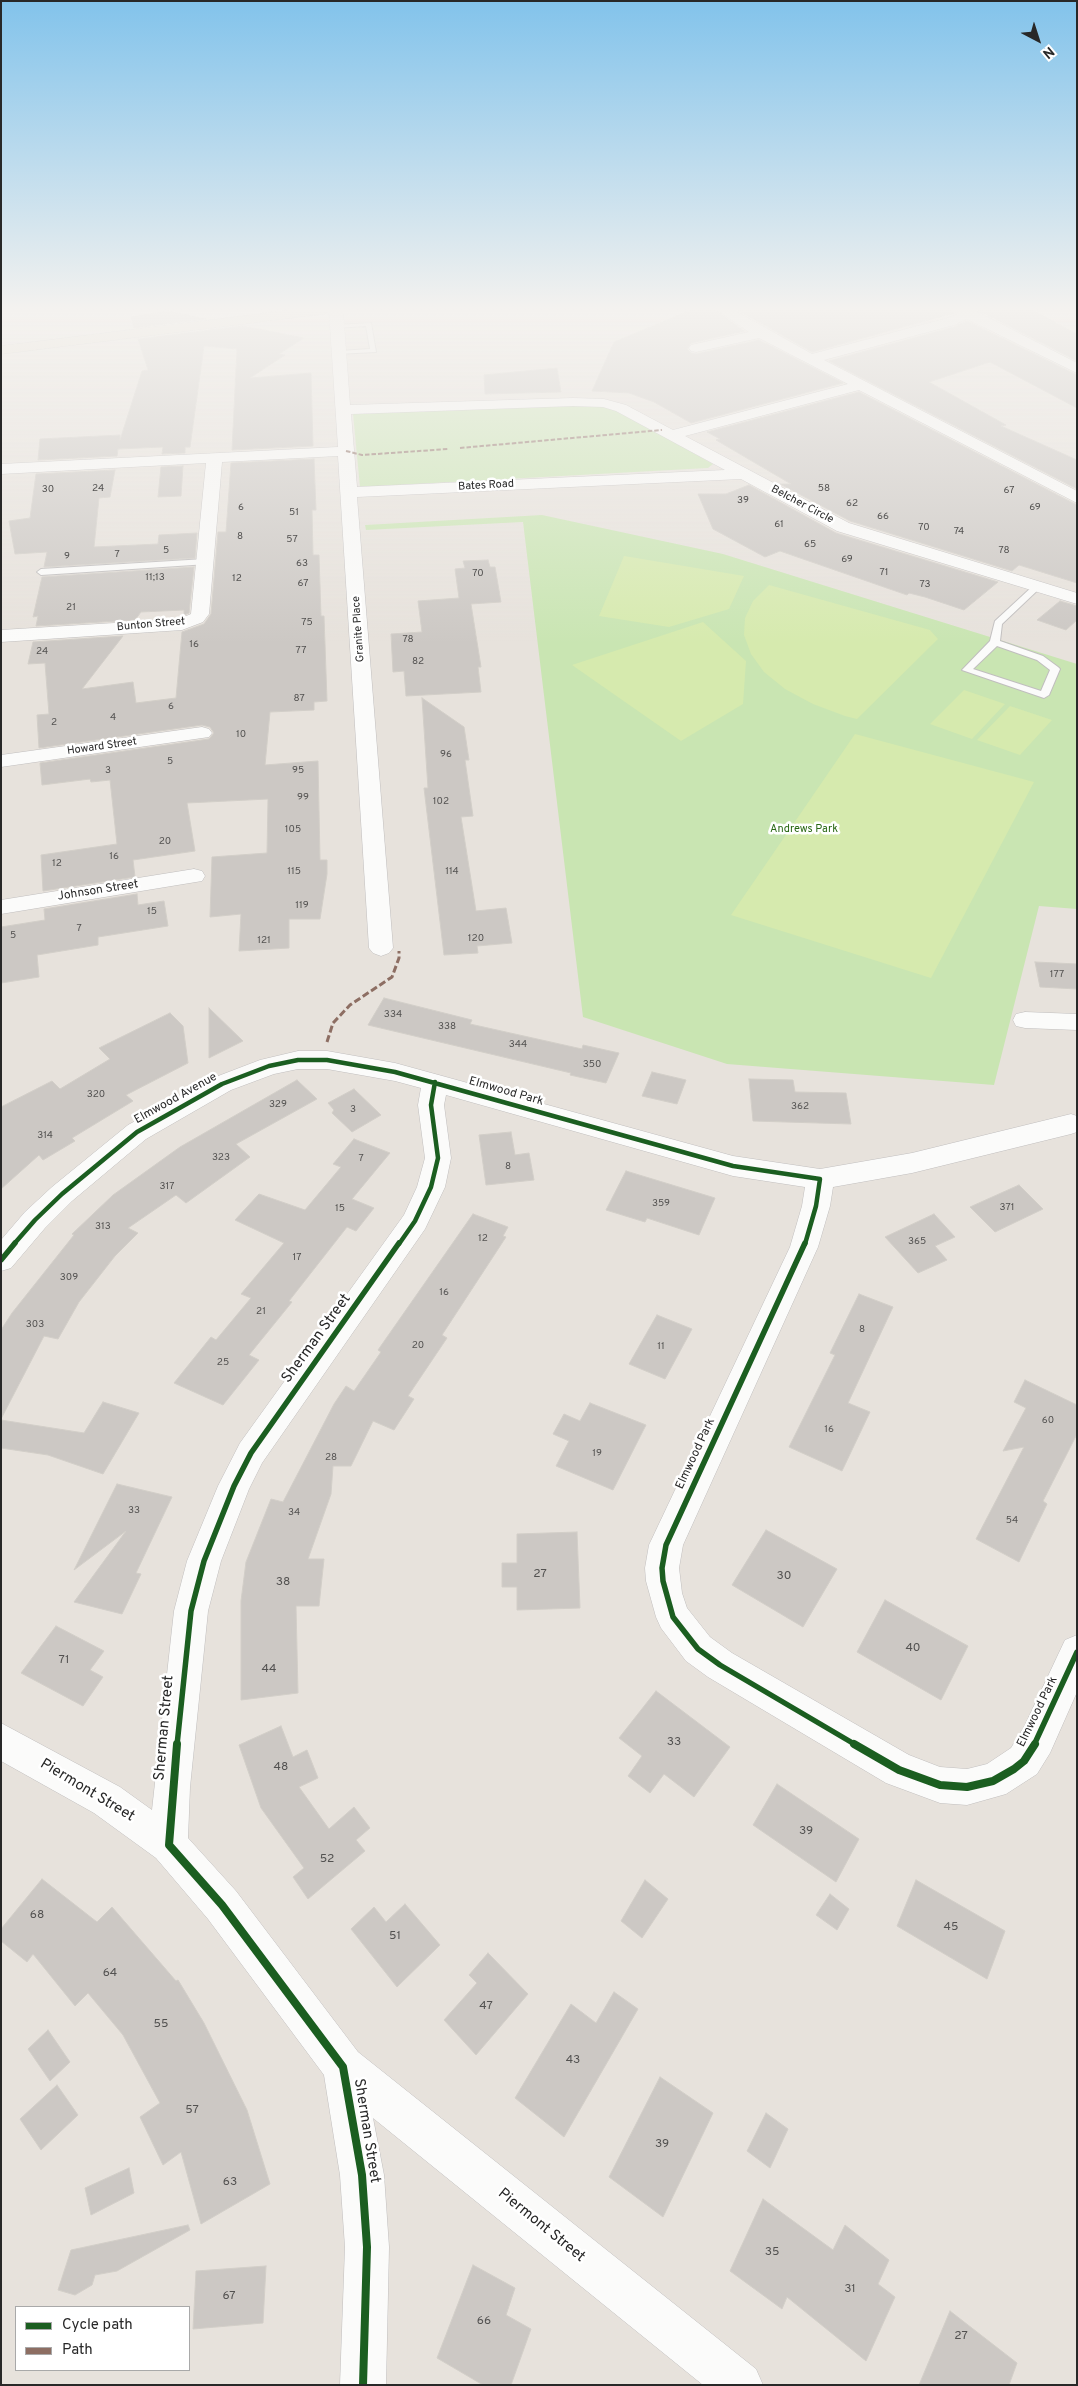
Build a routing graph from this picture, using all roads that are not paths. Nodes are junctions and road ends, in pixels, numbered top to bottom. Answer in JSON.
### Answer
{"nodes":[{"id":1,"x":345,"y":421,"type":"edge"},
{"id":2,"x":646,"y":421,"type":"edge"},
{"id":3,"x":724,"y":421,"type":"edge"},
{"id":4,"x":930,"y":421,"type":"edge"},
{"id":5,"x":672,"y":435,"type":"junction"},
{"id":6,"x":346,"y":451,"type":"junction"},
{"id":7,"x":214,"y":458,"type":"junction"},
{"id":8,"x":1,"y":469,"type":"edge"},
{"id":9,"x":742,"y":474,"type":"junction"},
{"id":10,"x":349,"y":492,"type":"junction"},
{"id":11,"x":1077,"y":498,"type":"edge"},
{"id":12,"x":205,"y":562,"type":"junction"},
{"id":13,"x":41,"y":572,"type":"dead end"},
{"id":14,"x":1034,"y":586,"type":"junction"},
{"id":15,"x":1077,"y":599,"type":"edge"},
{"id":16,"x":1,"y":636,"type":"edge"},
{"id":17,"x":995,"y":642,"type":"junction"},
{"id":18,"x":202,"y":733,"type":"dead end"},
{"id":19,"x":1,"y":761,"type":"edge"},
{"id":20,"x":194,"y":876,"type":"dead end"},
{"id":21,"x":1,"y":907,"type":"edge"},
{"id":22,"x":381,"y":948,"type":"dead end"},
{"id":23,"x":1025,"y":1020,"type":"dead end"},
{"id":24,"x":1077,"y":1022,"type":"edge"},
{"id":25,"x":435,"y":1082,"type":"junction"},
{"id":26,"x":1071,"y":1124,"type":"dead end"},
{"id":27,"x":820,"y":1179,"type":"junction"},
{"id":28,"x":1,"y":1260,"type":"edge"},
{"id":29,"x":1077,"y":1652,"type":"edge"},
{"id":30,"x":1,"y":1741,"type":"edge"},
{"id":31,"x":169,"y":1845,"type":"junction"},
{"id":32,"x":343,"y":2066,"type":"junction"},
{"id":33,"x":363,"y":2385,"type":"edge"},
{"id":34,"x":740,"y":2385,"type":"edge"}],
"edges":[{"from":1,"to":6,"type":"street","name":"Granite Place"},
{"from":2,"to":5,"type":"street","name":"Belcher Circle"},
{"from":3,"to":5,"type":"street"},
{"from":4,"to":11,"type":"street"},
{"from":5,"to":9,"type":"street","name":"Belcher Circle"},
{"from":6,"to":7,"type":"street"},
{"from":6,"to":10,"type":"street","name":"Granite Place"},
{"from":7,"to":8,"type":"street"},
{"from":7,"to":12,"type":"street","name":"Bunton Street"},
{"from":9,"to":10,"type":"street","name":"Bates Road"},
{"from":9,"to":14,"type":"street","name":"Belcher Circle"},
{"from":10,"to":22,"type":"street","name":"Granite Place"},
{"from":12,"to":13,"type":"lane"},
{"from":12,"to":16,"type":"street","name":"Bunton Street"},
{"from":14,"to":15,"type":"street","name":"Belcher Circle"},
{"from":14,"to":17,"type":"lane"},
{"from":17,"to":17,"type":"lane"},
{"from":18,"to":19,"type":"street","name":"Howard Street"},
{"from":20,"to":21,"type":"street","name":"Johnson Street"},
{"from":23,"to":24,"type":"street"},
{"from":25,"to":27,"type":"street","name":"Elmwood Park"},
{"from":25,"to":28,"type":"street","name":"Elmwood Avenue"},
{"from":25,"to":31,"type":"street","name":"Sherman Street"},
{"from":26,"to":27,"type":"street"},
{"from":27,"to":29,"type":"street","name":"Elmwood Park"},
{"from":30,"to":31,"type":"street","name":"Piermont Street"},
{"from":31,"to":32,"type":"street","name":"Sherman Street"},
{"from":32,"to":33,"type":"street","name":"Sherman Street"},
{"from":32,"to":34,"type":"street","name":"Piermont Street"}]}
